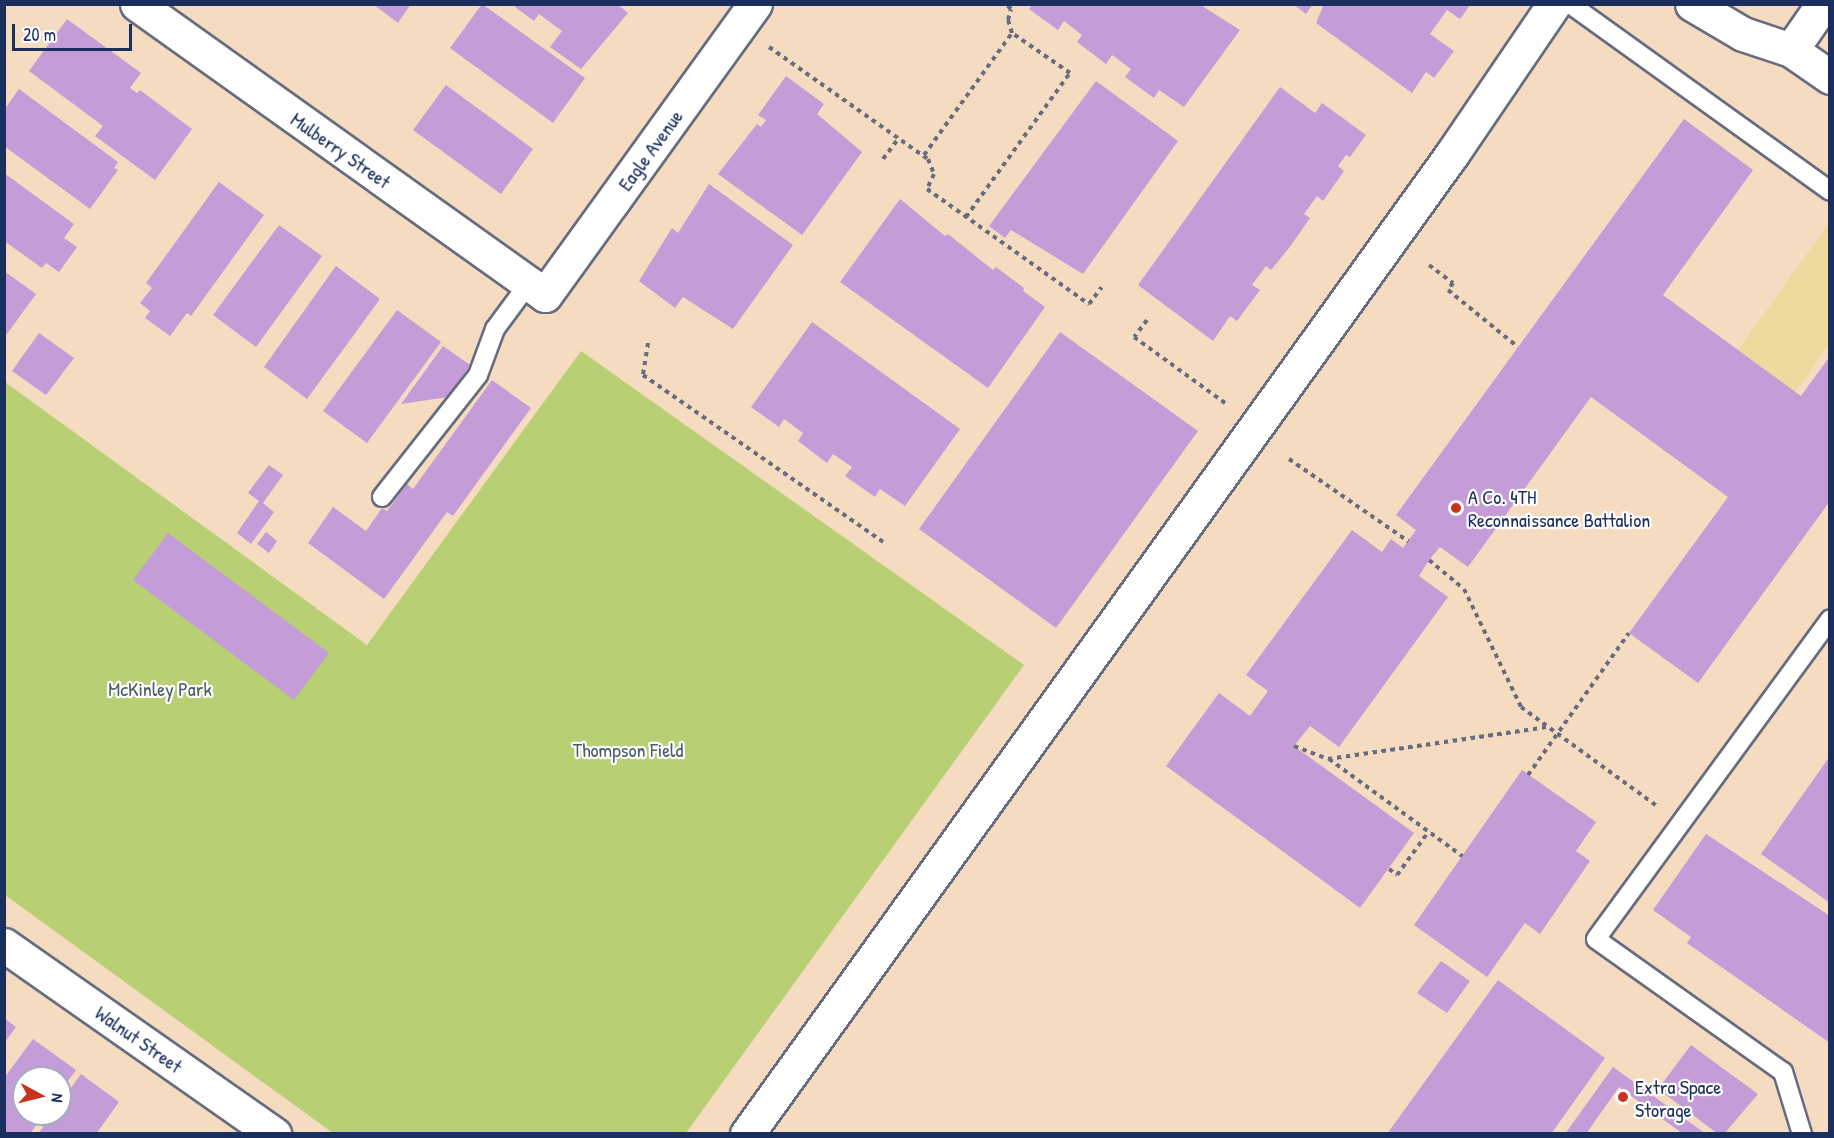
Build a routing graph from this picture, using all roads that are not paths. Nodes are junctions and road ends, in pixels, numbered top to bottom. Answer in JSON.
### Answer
{"nodes":[{"id":1,"x":137,"y":4,"type":"edge"},
{"id":2,"x":1554,"y":4,"type":"edge"},
{"id":3,"x":1570,"y":4,"type":"edge"},
{"id":4,"x":1692,"y":4,"type":"edge"},
{"id":5,"x":1823,"y":4,"type":"edge"},
{"id":6,"x":747,"y":15,"type":"edge"},
{"id":7,"x":1791,"y":50,"type":"junction"},
{"id":8,"x":1830,"y":77,"type":"edge"},
{"id":9,"x":1830,"y":190,"type":"edge"},
{"id":10,"x":537,"y":289,"type":"junction"},
{"id":11,"x":382,"y":497,"type":"dead end"},
{"id":12,"x":1830,"y":619,"type":"edge"},
{"id":13,"x":4,"y":945,"type":"edge"},
{"id":14,"x":274,"y":1134,"type":"edge"},
{"id":15,"x":747,"y":1134,"type":"edge"},
{"id":16,"x":1802,"y":1134,"type":"edge"}],
"edges":[{"from":1,"to":10,"type":"street","name":"Mulberry Street"},
{"from":2,"to":15,"type":"street"},
{"from":3,"to":9,"type":"lane"},
{"from":4,"to":7,"type":"street"},
{"from":5,"to":7,"type":"street"},
{"from":6,"to":10,"type":"street","name":"Eagle Avenue"},
{"from":7,"to":8,"type":"street"},
{"from":10,"to":11,"type":"lane"},
{"from":12,"to":16,"type":"lane"},
{"from":13,"to":14,"type":"street","name":"Walnut Street"}]}
